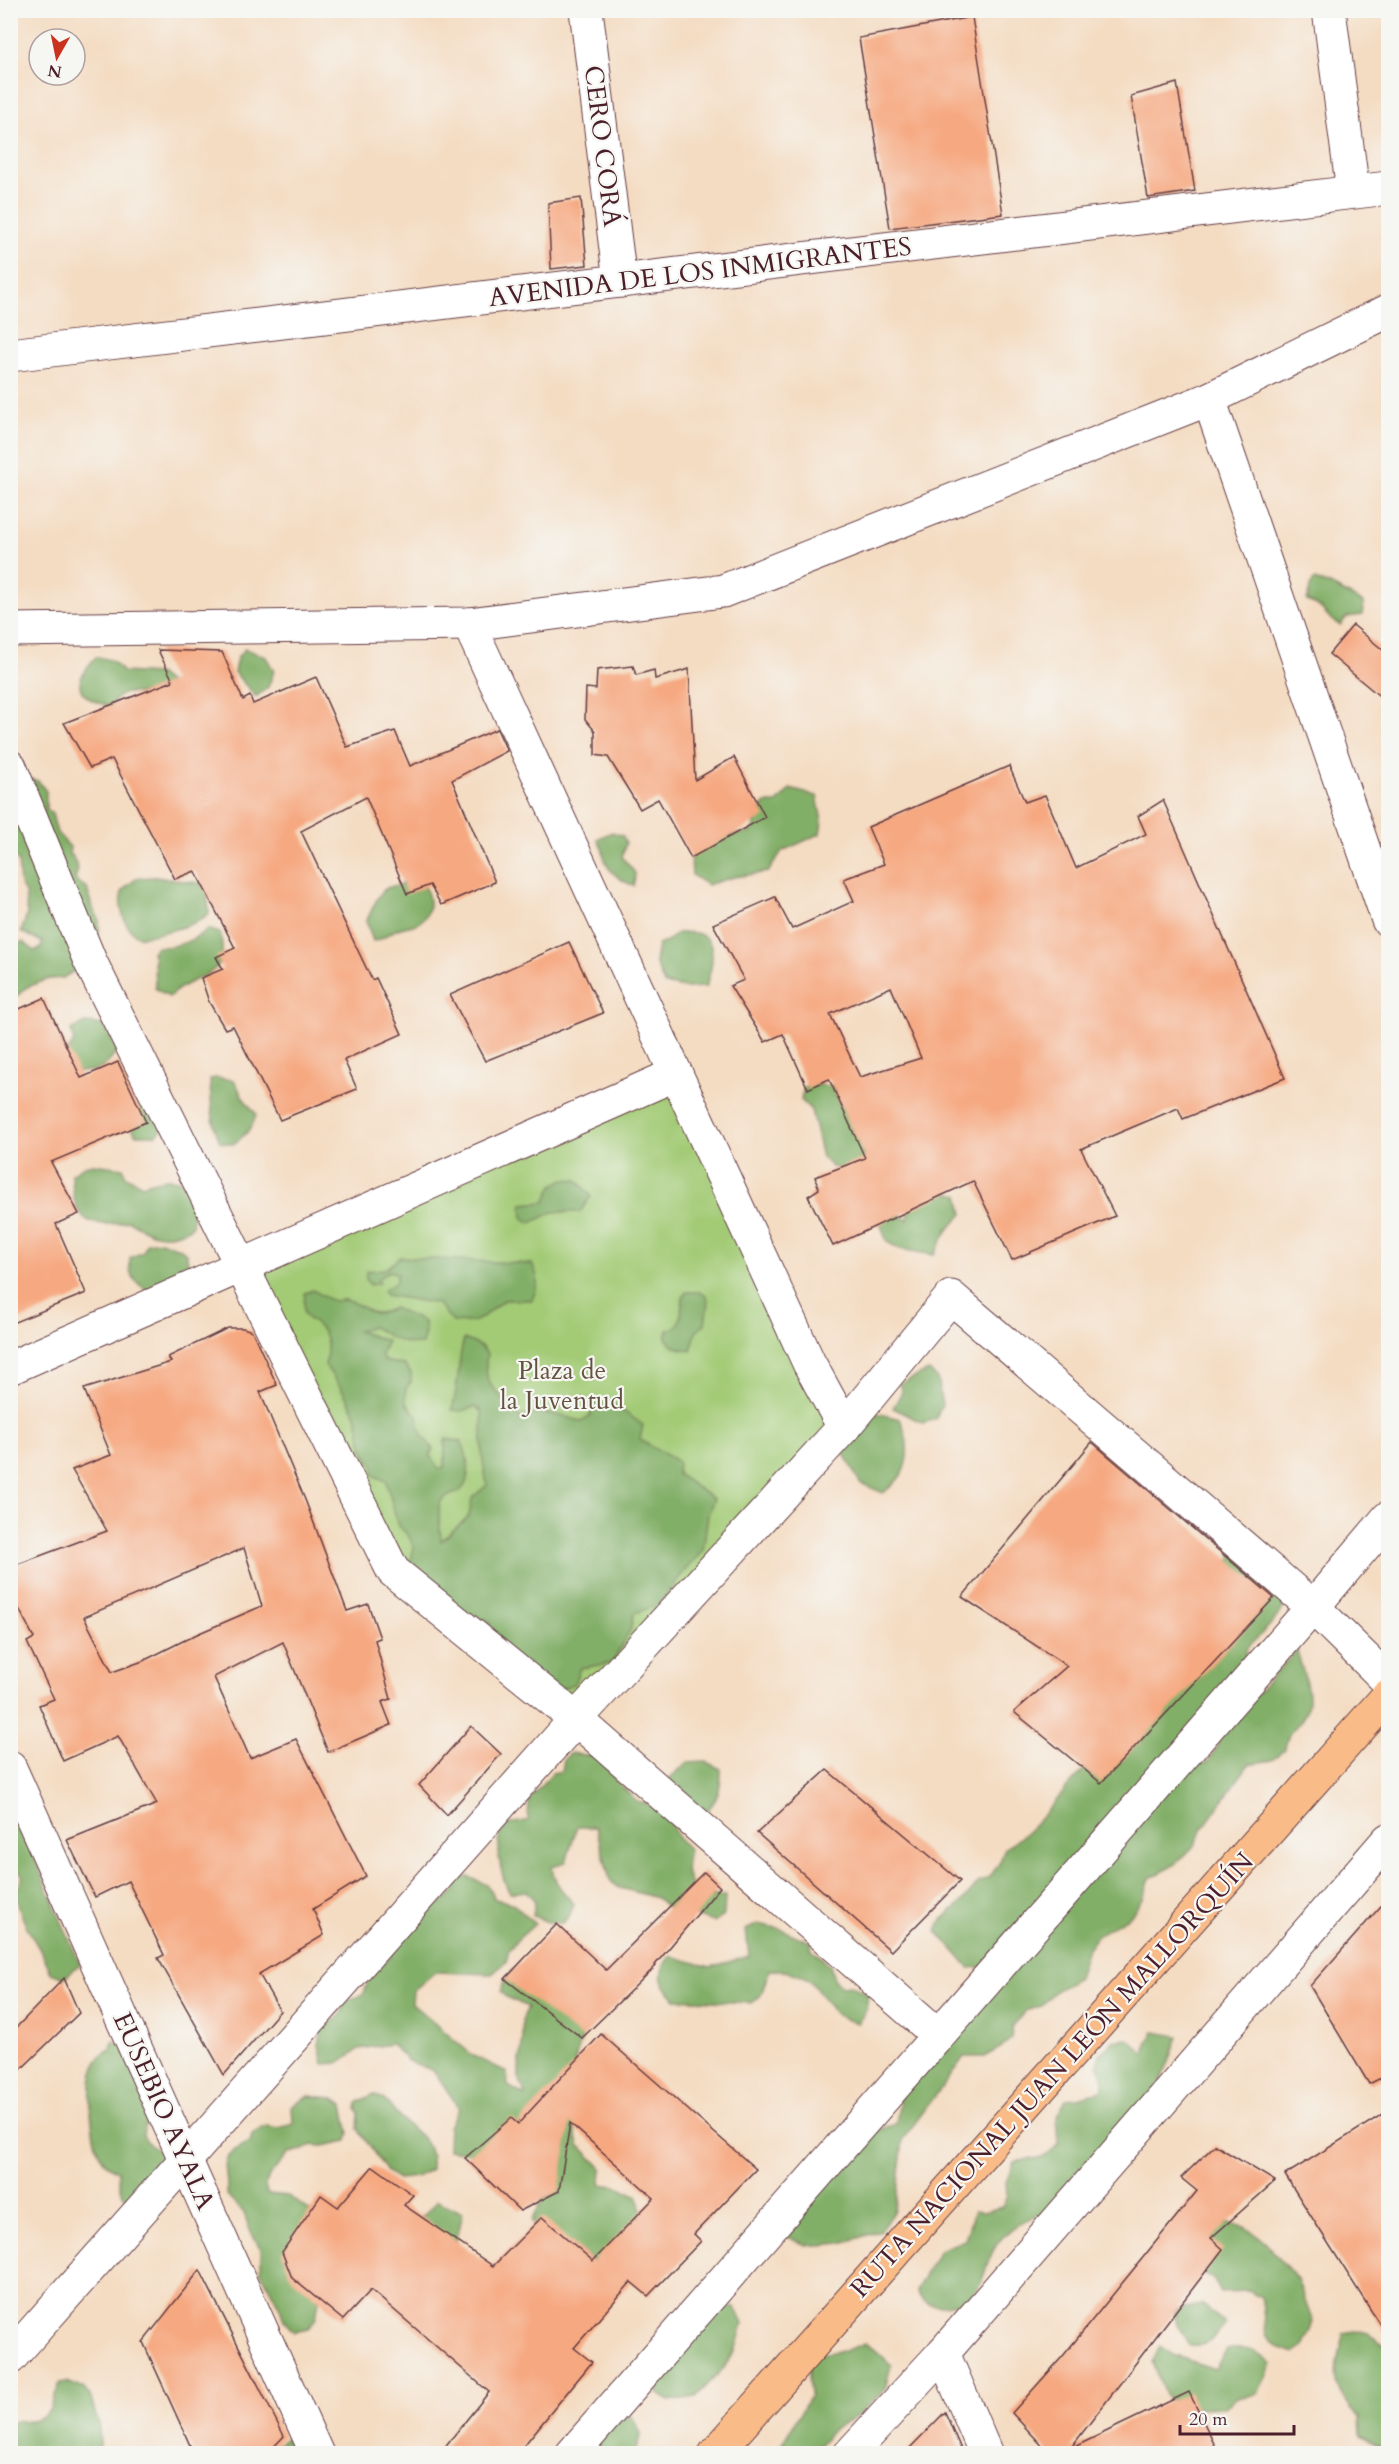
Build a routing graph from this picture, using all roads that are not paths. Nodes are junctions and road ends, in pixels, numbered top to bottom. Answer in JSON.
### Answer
{"nodes":[{"id":1,"x":586,"y":10,"type":"edge"},
{"id":2,"x":1329,"y":10,"type":"edge"},
{"id":3,"x":1389,"y":188,"type":"edge"},
{"id":4,"x":1353,"y":192,"type":"junction"},
{"id":5,"x":620,"y":281,"type":"junction"},
{"id":6,"x":1389,"y":311,"type":"edge"},
{"id":7,"x":10,"y":355,"type":"edge"},
{"id":8,"x":1209,"y":399,"type":"junction"},
{"id":9,"x":469,"y":624,"type":"junction"},
{"id":10,"x":10,"y":630,"type":"edge"},
{"id":11,"x":10,"y":767,"type":"edge"},
{"id":12,"x":1386,"y":903,"type":"edge"},
{"id":13,"x":676,"y":1074,"type":"junction"},
{"id":14,"x":242,"y":1266,"type":"junction"},
{"id":15,"x":10,"y":1368,"type":"edge"},
{"id":16,"x":844,"y":1427,"type":"junction"},
{"id":17,"x":1389,"y":1518,"type":"edge"},
{"id":18,"x":1313,"y":1607,"type":"junction"},
{"id":19,"x":1389,"y":1681,"type":"edge"},
{"id":20,"x":1389,"y":1696,"type":"edge"},
{"id":21,"x":576,"y":1719,"type":"junction"},
{"id":22,"x":10,"y":1768,"type":"edge"},
{"id":23,"x":1389,"y":1840,"type":"edge"},
{"id":24,"x":938,"y":2035,"type":"junction"},
{"id":25,"x":186,"y":2160,"type":"junction"},
{"id":26,"x":943,"y":2353,"type":"junction"},
{"id":27,"x":10,"y":2358,"type":"edge"},
{"id":28,"x":317,"y":2454,"type":"edge"},
{"id":29,"x":572,"y":2454,"type":"edge"},
{"id":30,"x":715,"y":2454,"type":"edge"},
{"id":31,"x":850,"y":2454,"type":"edge"},
{"id":32,"x":986,"y":2454,"type":"edge"}],
"edges":[{"from":1,"to":5,"type":"street","name":"CERO CORÁ"},
{"from":2,"to":4,"type":"street"},
{"from":3,"to":4,"type":"street","name":"AVENIDA DE LOS INMIGRANTES"},
{"from":4,"to":5,"type":"street","name":"AVENIDA DE LOS INMIGRANTES"},
{"from":5,"to":7,"type":"street","name":"AVENIDA DE LOS INMIGRANTES"},
{"from":6,"to":8,"type":"street"},
{"from":8,"to":9,"type":"street"},
{"from":8,"to":12,"type":"street"},
{"from":9,"to":10,"type":"street"},
{"from":9,"to":13,"type":"street"},
{"from":11,"to":14,"type":"street"},
{"from":13,"to":14,"type":"street"},
{"from":13,"to":16,"type":"street"},
{"from":14,"to":15,"type":"street"},
{"from":14,"to":21,"type":"street"},
{"from":16,"to":18,"type":"street"},
{"from":16,"to":21,"type":"street"},
{"from":17,"to":18,"type":"street"},
{"from":18,"to":19,"type":"street"},
{"from":18,"to":24,"type":"street"},
{"from":20,"to":30,"type":"highway","name":"RUTA NACIONAL JUAN LEÓN MALLORQUÍN"},
{"from":21,"to":24,"type":"street"},
{"from":21,"to":25,"type":"street"},
{"from":22,"to":25,"type":"street","name":"EUSEBIO AYALA"},
{"from":23,"to":26,"type":"street"},
{"from":24,"to":29,"type":"street"},
{"from":25,"to":27,"type":"street"},
{"from":25,"to":28,"type":"street","name":"EUSEBIO AYALA"},
{"from":26,"to":31,"type":"street"},
{"from":26,"to":32,"type":"street"}]}
